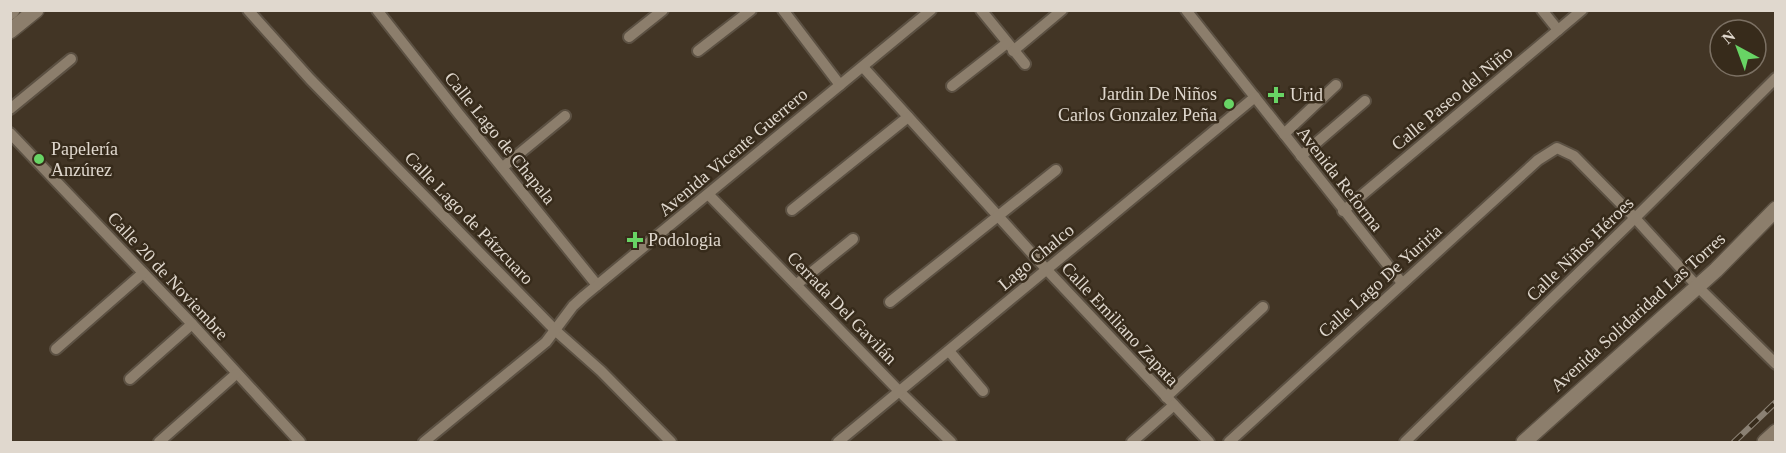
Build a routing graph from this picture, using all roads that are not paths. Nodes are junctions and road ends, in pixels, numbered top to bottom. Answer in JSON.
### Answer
{"nodes":[{"id":1,"x":36,"y":10,"type":"edge"},
{"id":2,"x":248,"y":10,"type":"edge"},
{"id":3,"x":377,"y":10,"type":"edge"},
{"id":4,"x":663,"y":10,"type":"edge"},
{"id":5,"x":751,"y":10,"type":"edge"},
{"id":6,"x":783,"y":10,"type":"edge"},
{"id":7,"x":932,"y":10,"type":"edge"},
{"id":8,"x":981,"y":10,"type":"edge"},
{"id":9,"x":1062,"y":10,"type":"edge"},
{"id":10,"x":1186,"y":10,"type":"edge"},
{"id":11,"x":1542,"y":10,"type":"edge"},
{"id":12,"x":1582,"y":10,"type":"edge"},
{"id":13,"x":1558,"y":30,"type":"junction"},
{"id":14,"x":10,"y":31,"type":"edge"},
{"id":15,"x":630,"y":37,"type":"dead end"},
{"id":16,"x":1010,"y":47,"type":"junction"},
{"id":17,"x":698,"y":51,"type":"dead end"},
{"id":18,"x":71,"y":59,"type":"dead end"},
{"id":19,"x":1025,"y":64,"type":"dead end"},
{"id":20,"x":863,"y":67,"type":"junction"},
{"id":21,"x":1776,"y":78,"type":"edge"},
{"id":22,"x":840,"y":85,"type":"junction"},
{"id":23,"x":1336,"y":85,"type":"dead end"},
{"id":24,"x":952,"y":86,"type":"dead end"},
{"id":25,"x":1255,"y":97,"type":"junction"},
{"id":26,"x":1365,"y":101,"type":"dead end"},
{"id":27,"x":10,"y":109,"type":"edge"},
{"id":28,"x":566,"y":116,"type":"dead end"},
{"id":29,"x":908,"y":117,"type":"junction"},
{"id":30,"x":10,"y":133,"type":"edge"},
{"id":31,"x":1284,"y":134,"type":"junction"},
{"id":32,"x":1301,"y":156,"type":"junction"},
{"id":33,"x":503,"y":167,"type":"junction"},
{"id":34,"x":1056,"y":170,"type":"dead end"},
{"id":35,"x":709,"y":195,"type":"junction"},
{"id":36,"x":1776,"y":209,"type":"edge"},
{"id":37,"x":792,"y":210,"type":"dead end"},
{"id":38,"x":1343,"y":211,"type":"junction"},
{"id":39,"x":997,"y":215,"type":"junction"},
{"id":40,"x":1635,"y":218,"type":"junction"},
{"id":41,"x":853,"y":239,"type":"dead end"},
{"id":42,"x":1047,"y":270,"type":"junction"},
{"id":43,"x":143,"y":273,"type":"junction"},
{"id":44,"x":1402,"y":283,"type":"junction"},
{"id":45,"x":797,"y":284,"type":"junction"},
{"id":46,"x":597,"y":285,"type":"junction"},
{"id":47,"x":1697,"y":286,"type":"junction"},
{"id":48,"x":890,"y":302,"type":"dead end"},
{"id":49,"x":1263,"y":307,"type":"dead end"},
{"id":50,"x":192,"y":324,"type":"junction"},
{"id":51,"x":556,"y":331,"type":"junction"},
{"id":52,"x":56,"y":348,"type":"dead end"},
{"id":53,"x":950,"y":351,"type":"junction"},
{"id":54,"x":1776,"y":364,"type":"edge"},
{"id":55,"x":236,"y":374,"type":"junction"},
{"id":56,"x":130,"y":379,"type":"dead end"},
{"id":57,"x":899,"y":391,"type":"junction"},
{"id":58,"x":983,"y":391,"type":"dead end"},
{"id":59,"x":1170,"y":401,"type":"junction"},
{"id":60,"x":1776,"y":432,"type":"edge"},
{"id":61,"x":159,"y":442,"type":"edge"},
{"id":62,"x":300,"y":442,"type":"edge"},
{"id":63,"x":424,"y":442,"type":"edge"},
{"id":64,"x":671,"y":442,"type":"edge"},
{"id":65,"x":838,"y":442,"type":"edge"},
{"id":66,"x":951,"y":442,"type":"edge"},
{"id":67,"x":1132,"y":442,"type":"edge"},
{"id":68,"x":1209,"y":442,"type":"edge"},
{"id":69,"x":1229,"y":442,"type":"edge"},
{"id":70,"x":1405,"y":442,"type":"edge"},
{"id":71,"x":1524,"y":442,"type":"edge"},
{"id":72,"x":1765,"y":442,"type":"edge"}],
"edges":[{"from":1,"to":14,"type":"main road"},
{"from":2,"to":51,"type":"street","name":"Calle Lago de Pátzcuaro"},
{"from":3,"to":33,"type":"street","name":"Calle Lago de Chapala"},
{"from":4,"to":15,"type":"street"},
{"from":5,"to":17,"type":"street"},
{"from":6,"to":22,"type":"street"},
{"from":7,"to":20,"type":"street","name":"Avenida Vicente Guerrero"},
{"from":8,"to":16,"type":"street"},
{"from":9,"to":16,"type":"street"},
{"from":10,"to":25,"type":"street","name":"Avenida Reforma"},
{"from":11,"to":13,"type":"street"},
{"from":12,"to":13,"type":"street","name":"Calle Paseo del Niño"},
{"from":13,"to":38,"type":"street","name":"Calle Paseo del Niño"},
{"from":16,"to":19,"type":"street"},
{"from":16,"to":24,"type":"street"},
{"from":18,"to":27,"type":"street"},
{"from":20,"to":22,"type":"street","name":"Avenida Vicente Guerrero"},
{"from":20,"to":29,"type":"street","name":"Calle Emiliano Zapata"},
{"from":21,"to":40,"type":"street","name":"Calle Niños Héroes"},
{"from":22,"to":35,"type":"street","name":"Avenida Vicente Guerrero"},
{"from":23,"to":31,"type":"street"},
{"from":25,"to":31,"type":"street","name":"Avenida Reforma"},
{"from":25,"to":42,"type":"street","name":"Lago Chalco"},
{"from":26,"to":32,"type":"street"},
{"from":28,"to":33,"type":"street"},
{"from":29,"to":37,"type":"street"},
{"from":29,"to":39,"type":"street","name":"Calle Emiliano Zapata"},
{"from":30,"to":43,"type":"street","name":"Calle 20 de Noviembre"},
{"from":31,"to":32,"type":"street","name":"Avenida Reforma"},
{"from":32,"to":38,"type":"street","name":"Avenida Reforma"},
{"from":33,"to":46,"type":"street","name":"Calle Lago de Chapala"},
{"from":34,"to":39,"type":"street"},
{"from":35,"to":45,"type":"street","name":"Cerrada Del Gavilán"},
{"from":35,"to":46,"type":"street","name":"Avenida Vicente Guerrero"},
{"from":36,"to":47,"type":"main road","name":"Avenida Solidaridad Las Torres"},
{"from":38,"to":44,"type":"street","name":"Avenida Reforma"},
{"from":39,"to":42,"type":"street","name":"Calle Emiliano Zapata"},
{"from":39,"to":48,"type":"street"},
{"from":40,"to":44,"type":"street","name":"Calle Lago De Yuriria"},
{"from":40,"to":47,"type":"street"},
{"from":40,"to":70,"type":"street","name":"Calle Niños Héroes"},
{"from":41,"to":45,"type":"street"},
{"from":42,"to":53,"type":"street","name":"Lago Chalco"},
{"from":42,"to":59,"type":"street","name":"Calle Emiliano Zapata"},
{"from":43,"to":50,"type":"street","name":"Calle 20 de Noviembre"},
{"from":43,"to":52,"type":"street"},
{"from":44,"to":69,"type":"street","name":"Calle Lago De Yuriria"},
{"from":45,"to":57,"type":"street","name":"Cerrada Del Gavilán"},
{"from":46,"to":51,"type":"street","name":"Avenida Vicente Guerrero"},
{"from":47,"to":54,"type":"street"},
{"from":47,"to":71,"type":"main road","name":"Avenida Solidaridad Las Torres"},
{"from":49,"to":59,"type":"street"},
{"from":50,"to":55,"type":"street","name":"Calle 20 de Noviembre"},
{"from":50,"to":56,"type":"street"},
{"from":51,"to":63,"type":"street","name":"Avenida Vicente Guerrero"},
{"from":51,"to":64,"type":"street","name":"Calle Lago de Pátzcuaro"},
{"from":53,"to":57,"type":"street","name":"Lago Chalco"},
{"from":53,"to":58,"type":"street"},
{"from":55,"to":61,"type":"street"},
{"from":55,"to":62,"type":"street","name":"Calle 20 de Noviembre"},
{"from":57,"to":65,"type":"street","name":"Lago Chalco"},
{"from":57,"to":66,"type":"street","name":"Cerrada Del Gavilán"},
{"from":59,"to":67,"type":"street"},
{"from":59,"to":68,"type":"street","name":"Calle Emiliano Zapata"},
{"from":60,"to":72,"type":"main road"}]}
